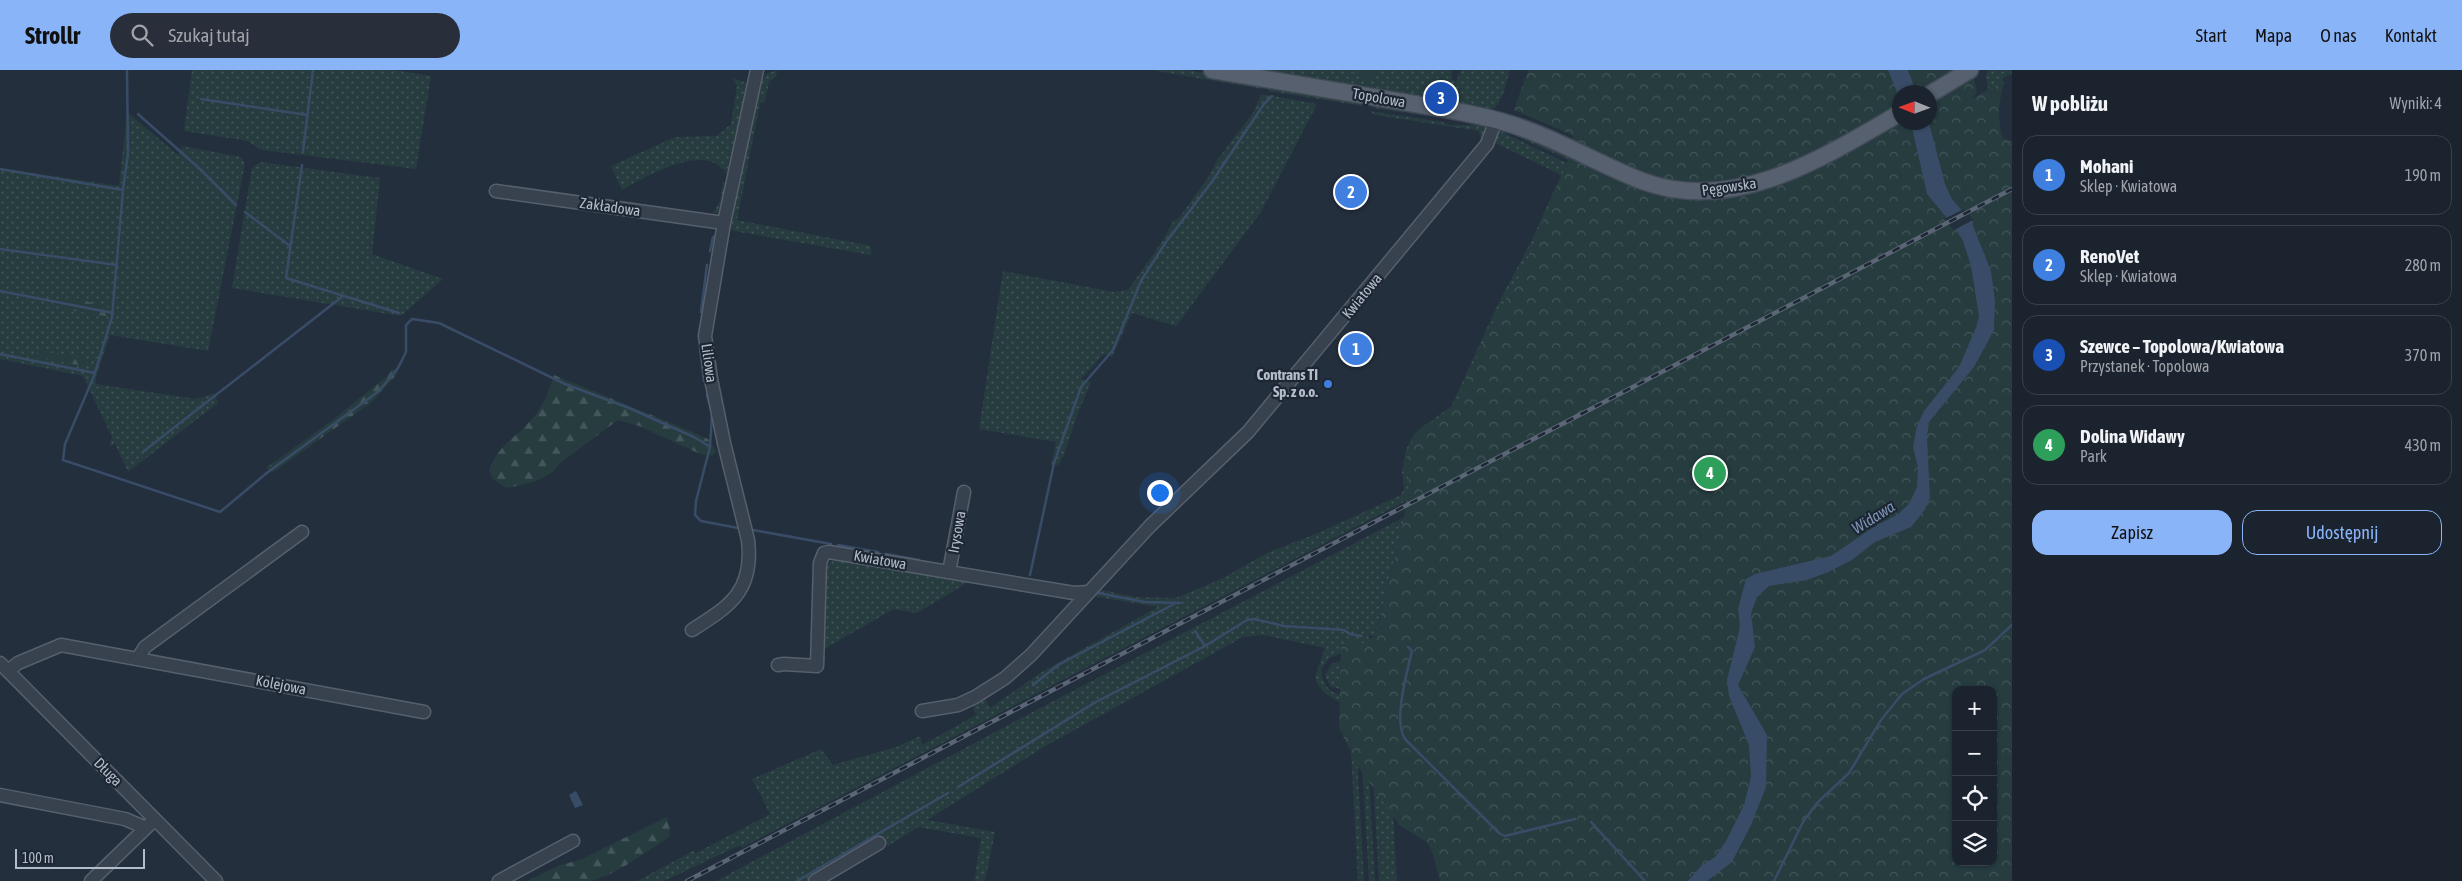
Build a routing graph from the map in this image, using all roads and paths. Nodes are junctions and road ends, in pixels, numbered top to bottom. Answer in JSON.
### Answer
{"nodes":[{"id":1,"x":757,"y":70,"type":"edge"},
{"id":2,"x":1212,"y":70,"type":"edge"},
{"id":3,"x":1965,"y":73,"type":"edge"},
{"id":4,"x":1937,"y":90,"type":"edge"},
{"id":5,"x":1892,"y":117,"type":"edge"},
{"id":6,"x":1496,"y":120,"type":"junction"},
{"id":7,"x":1571,"y":150,"type":"joint"},
{"id":8,"x":496,"y":191,"type":"dead end"},
{"id":9,"x":724,"y":224,"type":"junction"},
{"id":10,"x":964,"y":492,"type":"dead end"},
{"id":11,"x":302,"y":532,"type":"dead end"},
{"id":12,"x":949,"y":572,"type":"junction"},
{"id":13,"x":1088,"y":592,"type":"junction"},
{"id":14,"x":692,"y":630,"type":"dead end"},
{"id":15,"x":138,"y":658,"type":"junction"},
{"id":16,"x":778,"y":665,"type":"dead end"},
{"id":17,"x":4,"y":667,"type":"edge"},
{"id":18,"x":424,"y":712,"type":"dead end"},
{"id":19,"x":922,"y":712,"type":"dead end"},
{"id":20,"x":0,"y":795,"type":"edge"},
{"id":21,"x":151,"y":823,"type":"junction"},
{"id":22,"x":573,"y":842,"type":"dead end"},
{"id":23,"x":879,"y":843,"type":"dead end"},
{"id":24,"x":91,"y":881,"type":"edge"},
{"id":25,"x":216,"y":881,"type":"edge"},
{"id":26,"x":499,"y":881,"type":"edge"},
{"id":27,"x":816,"y":881,"type":"edge"}],
"edges":[{"from":1,"to":9,"type":"street","name":"Liliowa"},
{"from":2,"to":6,"type":"main road","name":"Topolowa"},
{"from":3,"to":4,"type":"main road"},
{"from":5,"to":7,"type":"main road","name":"Pęgowska"},
{"from":6,"to":7,"type":"main road","name":"Topolowa"},
{"from":6,"to":13,"type":"street","name":"Kwiatowa"},
{"from":8,"to":9,"type":"street","name":"Zakładowa"},
{"from":9,"to":14,"type":"street","name":"Liliowa"},
{"from":10,"to":12,"type":"street","name":"Irysowa"},
{"from":11,"to":15,"type":"street"},
{"from":12,"to":13,"type":"street","name":"Kwiatowa"},
{"from":12,"to":16,"type":"street","name":"Kwiatowa"},
{"from":13,"to":19,"type":"street","name":"Kwiatowa"},
{"from":15,"to":17,"type":"street","name":"Kolejowa"},
{"from":15,"to":18,"type":"street","name":"Kolejowa"},
{"from":17,"to":21,"type":"street","name":"Długa"},
{"from":20,"to":21,"type":"street"},
{"from":21,"to":24,"type":"street"},
{"from":21,"to":25,"type":"street","name":"Długa"},
{"from":22,"to":26,"type":"street"},
{"from":23,"to":27,"type":"street"}]}
